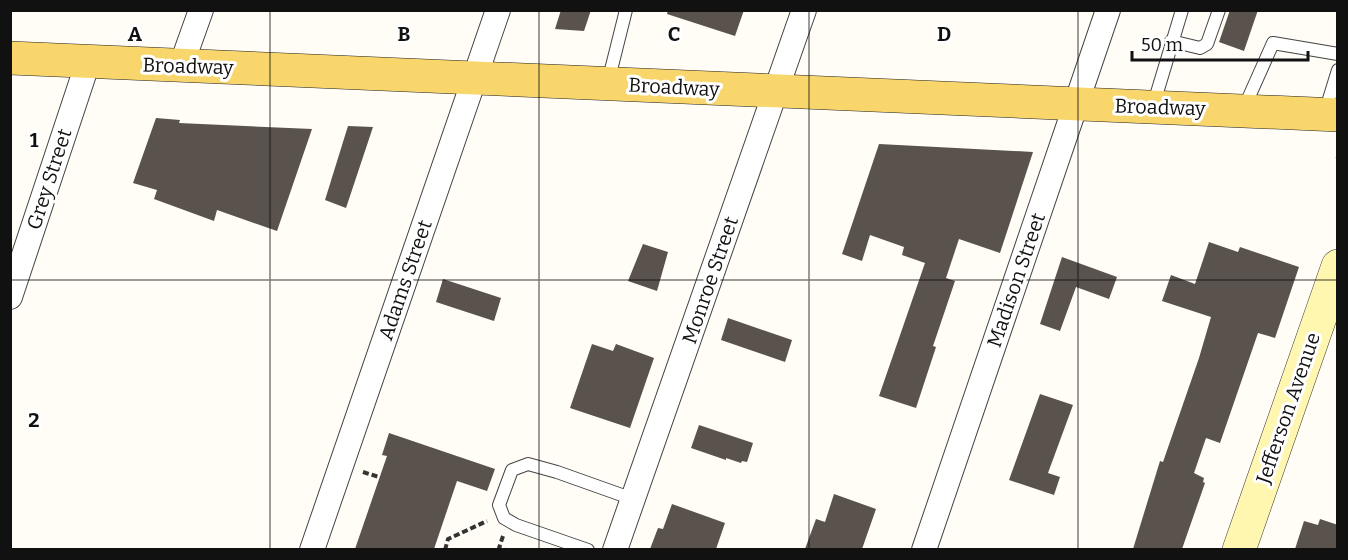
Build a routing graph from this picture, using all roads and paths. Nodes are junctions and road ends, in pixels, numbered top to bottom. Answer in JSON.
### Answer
{"nodes":[{"id":1,"x":201,"y":10,"type":"edge"},
{"id":2,"x":498,"y":10,"type":"edge"},
{"id":3,"x":626,"y":10,"type":"edge"},
{"id":4,"x":804,"y":10,"type":"edge"},
{"id":5,"x":1108,"y":10,"type":"edge"},
{"id":6,"x":1182,"y":10,"type":"edge"},
{"id":7,"x":1219,"y":10,"type":"edge"},
{"id":8,"x":1172,"y":41,"type":"junction"},
{"id":9,"x":1338,"y":54,"type":"edge"},
{"id":10,"x":10,"y":58,"type":"edge"},
{"id":11,"x":88,"y":62,"type":"junction"},
{"id":12,"x":182,"y":66,"type":"junction"},
{"id":13,"x":1338,"y":70,"type":"edge"},
{"id":14,"x":475,"y":78,"type":"junction"},
{"id":15,"x":608,"y":84,"type":"junction"},
{"id":16,"x":777,"y":91,"type":"junction"},
{"id":17,"x":1076,"y":104,"type":"junction"},
{"id":18,"x":1153,"y":107,"type":"junction"},
{"id":19,"x":1243,"y":111,"type":"junction"},
{"id":20,"x":1331,"y":114,"type":"edge"},
{"id":21,"x":1338,"y":266,"type":"edge"},
{"id":22,"x":10,"y":297,"type":"edge"},
{"id":23,"x":363,"y":472,"type":"dead end"},
{"id":24,"x":379,"y":477,"type":"dead end"},
{"id":25,"x":633,"y":499,"type":"junction"},
{"id":26,"x":492,"y":518,"type":"dead end"},
{"id":27,"x":312,"y":549,"type":"edge"},
{"id":28,"x":445,"y":549,"type":"edge"},
{"id":29,"x":588,"y":549,"type":"edge"},
{"id":30,"x":615,"y":549,"type":"edge"},
{"id":31,"x":924,"y":549,"type":"edge"},
{"id":32,"x":1239,"y":549,"type":"edge"}],
"edges":[{"from":1,"to":12,"type":"street"},
{"from":2,"to":14,"type":"street","name":"Adams Street"},
{"from":3,"to":15,"type":"lane"},
{"from":4,"to":16,"type":"street","name":"Monroe Street"},
{"from":5,"to":17,"type":"street","name":"Madison Street"},
{"from":6,"to":8,"type":"lane"},
{"from":7,"to":8,"type":"lane"},
{"from":8,"to":18,"type":"lane"},
{"from":9,"to":19,"type":"lane"},
{"from":10,"to":11,"type":"main road","name":"Broadway"},
{"from":11,"to":12,"type":"main road","name":"Broadway"},
{"from":11,"to":22,"type":"street","name":"Grey Street"},
{"from":12,"to":14,"type":"main road","name":"Broadway"},
{"from":13,"to":20,"type":"lane"},
{"from":14,"to":15,"type":"main road","name":"Broadway"},
{"from":14,"to":27,"type":"street","name":"Adams Street"},
{"from":15,"to":16,"type":"main road","name":"Broadway"},
{"from":16,"to":17,"type":"main road","name":"Broadway"},
{"from":16,"to":25,"type":"street","name":"Monroe Street"},
{"from":17,"to":18,"type":"main road","name":"Broadway"},
{"from":17,"to":31,"type":"street","name":"Madison Street"},
{"from":18,"to":19,"type":"main road","name":"Broadway"},
{"from":19,"to":20,"type":"main road","name":"Broadway"},
{"from":21,"to":32,"type":"street","name":"Jefferson Avenue"},
{"from":23,"to":24,"type":"path"},
{"from":25,"to":29,"type":"lane"},
{"from":25,"to":30,"type":"street","name":"Monroe Street"},
{"from":26,"to":28,"type":"path"}]}
